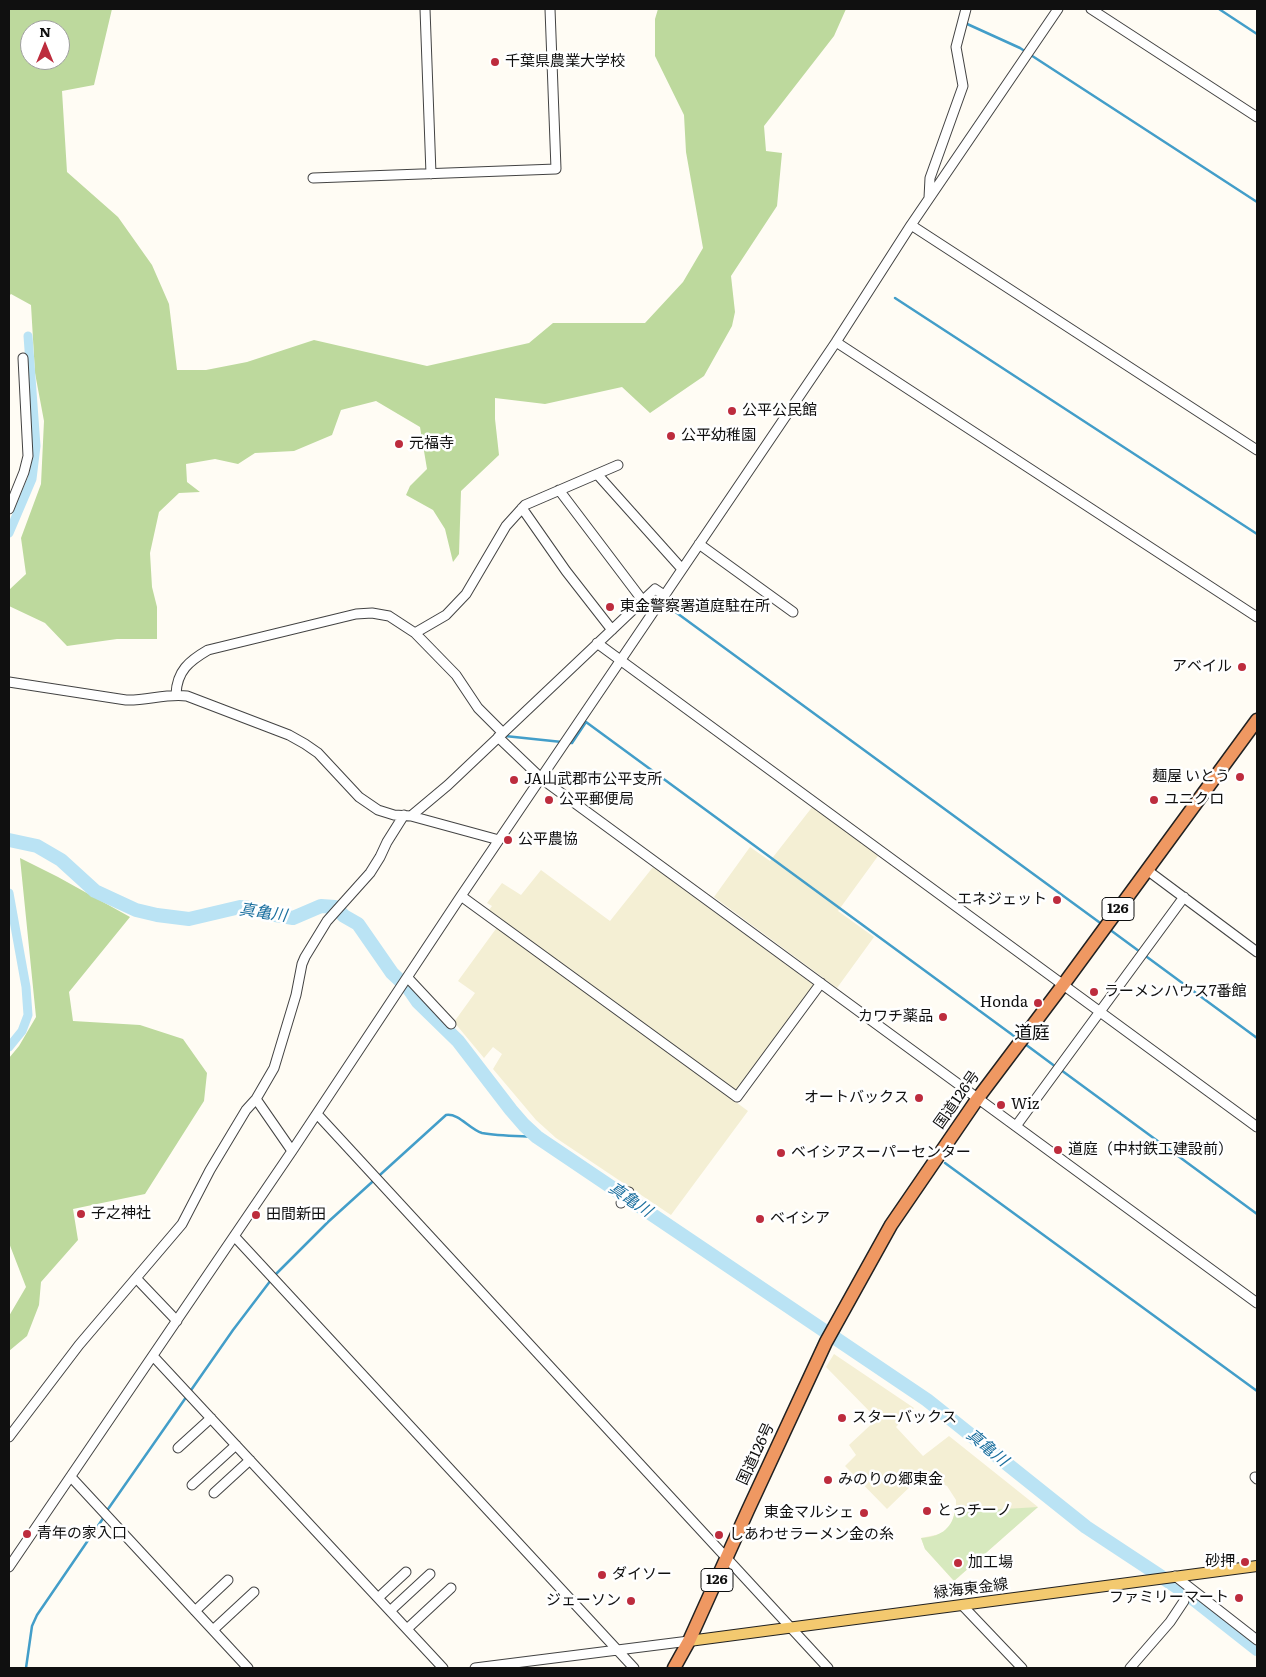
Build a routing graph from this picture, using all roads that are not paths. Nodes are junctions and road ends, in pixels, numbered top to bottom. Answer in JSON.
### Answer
{"nodes":[{"id":1,"x":425,"y":9,"type":"edge"},
{"id":2,"x":550,"y":9,"type":"edge"},
{"id":3,"x":966,"y":9,"type":"edge"},
{"id":4,"x":1058,"y":9,"type":"edge"},
{"id":5,"x":1091,"y":9,"type":"edge"},
{"id":6,"x":1257,"y":116,"type":"edge"},
{"id":7,"x":431,"y":174,"type":"junction"},
{"id":8,"x":313,"y":178,"type":"dead end"},
{"id":9,"x":928,"y":200,"type":"junction"},
{"id":10,"x":912,"y":225,"type":"junction"},
{"id":11,"x":836,"y":342,"type":"junction"},
{"id":12,"x":23,"y":358,"type":"dead end"},
{"id":13,"x":1257,"y":450,"type":"edge"},
{"id":14,"x":618,"y":465,"type":"dead end"},
{"id":15,"x":597,"y":474,"type":"junction"},
{"id":16,"x":560,"y":490,"type":"junction"},
{"id":17,"x":522,"y":508,"type":"junction"},
{"id":18,"x":9,"y":509,"type":"edge"},
{"id":19,"x":699,"y":544,"type":"junction"},
{"id":20,"x":682,"y":569,"type":"junction"},
{"id":21,"x":664,"y":595,"type":"junction"},
{"id":22,"x":643,"y":600,"type":"junction"},
{"id":23,"x":793,"y":612,"type":"dead end"},
{"id":24,"x":1257,"y":617,"type":"edge"},
{"id":25,"x":612,"y":630,"type":"junction"},
{"id":26,"x":415,"y":634,"type":"junction"},
{"id":27,"x":598,"y":643,"type":"junction"},
{"id":28,"x":620,"y":661,"type":"junction"},
{"id":29,"x":9,"y":682,"type":"edge"},
{"id":30,"x":176,"y":694,"type":"junction"},
{"id":31,"x":1257,"y":720,"type":"edge"},
{"id":32,"x":501,"y":735,"type":"junction"},
{"id":33,"x":542,"y":779,"type":"junction"},
{"id":34,"x":407,"y":816,"type":"junction"},
{"id":35,"x":499,"y":840,"type":"junction"},
{"id":36,"x":1147,"y":870,"type":"junction"},
{"id":37,"x":461,"y":896,"type":"junction"},
{"id":38,"x":1184,"y":897,"type":"junction"},
{"id":39,"x":1257,"y":952,"type":"edge"},
{"id":40,"x":408,"y":978,"type":"junction"},
{"id":41,"x":821,"y":983,"type":"junction"},
{"id":42,"x":1063,"y":985,"type":"junction"},
{"id":43,"x":1099,"y":1011,"type":"junction"},
{"id":44,"x":451,"y":1024,"type":"dead end"},
{"id":45,"x":978,"y":1098,"type":"junction"},
{"id":46,"x":256,"y":1099,"type":"junction"},
{"id":47,"x":316,"y":1114,"type":"junction"},
{"id":48,"x":1016,"y":1126,"type":"junction"},
{"id":49,"x":1257,"y":1127,"type":"edge"},
{"id":50,"x":292,"y":1151,"type":"junction"},
{"id":51,"x":629,"y":1192,"type":"dead end"},
{"id":52,"x":621,"y":1203,"type":"dead end"},
{"id":53,"x":235,"y":1237,"type":"junction"},
{"id":54,"x":136,"y":1278,"type":"junction"},
{"id":55,"x":1257,"y":1303,"type":"edge"},
{"id":56,"x":177,"y":1321,"type":"junction"},
{"id":57,"x":153,"y":1356,"type":"junction"},
{"id":58,"x":211,"y":1418,"type":"junction"},
{"id":59,"x":9,"y":1436,"type":"edge"},
{"id":60,"x":236,"y":1446,"type":"junction"},
{"id":61,"x":178,"y":1448,"type":"dead end"},
{"id":62,"x":250,"y":1460,"type":"junction"},
{"id":63,"x":71,"y":1477,"type":"junction"},
{"id":64,"x":192,"y":1485,"type":"dead end"},
{"id":65,"x":214,"y":1493,"type":"dead end"},
{"id":66,"x":727,"y":1558,"type":"junction"},
{"id":67,"x":1257,"y":1566,"type":"edge"},
{"id":68,"x":9,"y":1567,"type":"edge"},
{"id":69,"x":406,"y":1572,"type":"dead end"},
{"id":70,"x":430,"y":1574,"type":"dead end"},
{"id":71,"x":1176,"y":1576,"type":"junction"},
{"id":72,"x":228,"y":1580,"type":"dead end"},
{"id":73,"x":451,"y":1588,"type":"dead end"},
{"id":74,"x":254,"y":1592,"type":"dead end"},
{"id":75,"x":378,"y":1598,"type":"junction"},
{"id":76,"x":1184,"y":1601,"type":"dead end"},
{"id":77,"x":962,"y":1605,"type":"junction"},
{"id":78,"x":195,"y":1611,"type":"junction"},
{"id":79,"x":390,"y":1611,"type":"junction"},
{"id":80,"x":790,"y":1627,"type":"junction"},
{"id":81,"x":407,"y":1629,"type":"junction"},
{"id":82,"x":213,"y":1630,"type":"junction"},
{"id":83,"x":1257,"y":1640,"type":"edge"},
{"id":84,"x":688,"y":1641,"type":"junction"},
{"id":85,"x":617,"y":1650,"type":"junction"},
{"id":86,"x":248,"y":1668,"type":"edge"},
{"id":87,"x":443,"y":1668,"type":"edge"},
{"id":88,"x":475,"y":1668,"type":"edge"},
{"id":89,"x":634,"y":1668,"type":"edge"},
{"id":90,"x":674,"y":1668,"type":"edge"},
{"id":91,"x":679,"y":1668,"type":"edge"},
{"id":92,"x":828,"y":1668,"type":"edge"},
{"id":93,"x":1022,"y":1668,"type":"edge"},
{"id":94,"x":1130,"y":1668,"type":"edge"}],
"edges":[{"from":1,"to":7,"type":"street"},
{"from":2,"to":7,"type":"street"},
{"from":3,"to":9,"type":"street"},
{"from":4,"to":9,"type":"street"},
{"from":5,"to":6,"type":"street"},
{"from":7,"to":8,"type":"street"},
{"from":9,"to":10,"type":"street"},
{"from":10,"to":11,"type":"street"},
{"from":10,"to":13,"type":"street"},
{"from":11,"to":19,"type":"street"},
{"from":11,"to":24,"type":"street"},
{"from":12,"to":18,"type":"street"},
{"from":14,"to":15,"type":"street"},
{"from":15,"to":16,"type":"street"},
{"from":15,"to":20,"type":"street"},
{"from":16,"to":17,"type":"street"},
{"from":16,"to":22,"type":"street"},
{"from":17,"to":25,"type":"street"},
{"from":17,"to":26,"type":"street"},
{"from":19,"to":20,"type":"street"},
{"from":19,"to":23,"type":"street"},
{"from":20,"to":21,"type":"street"},
{"from":21,"to":22,"type":"street"},
{"from":21,"to":28,"type":"street"},
{"from":22,"to":25,"type":"street"},
{"from":25,"to":27,"type":"street"},
{"from":26,"to":30,"type":"street"},
{"from":26,"to":32,"type":"street"},
{"from":27,"to":28,"type":"street"},
{"from":27,"to":32,"type":"street"},
{"from":28,"to":33,"type":"street"},
{"from":28,"to":42,"type":"street"},
{"from":29,"to":30,"type":"street"},
{"from":30,"to":34,"type":"street"},
{"from":31,"to":36,"type":"highway","name":"国道126号","number":"126"},
{"from":32,"to":33,"type":"street"},
{"from":32,"to":34,"type":"street"},
{"from":33,"to":35,"type":"street"},
{"from":33,"to":41,"type":"street"},
{"from":34,"to":35,"type":"street"},
{"from":34,"to":46,"type":"street"},
{"from":35,"to":37,"type":"street"},
{"from":36,"to":38,"type":"street"},
{"from":36,"to":42,"type":"highway","name":"国道126号","number":"126"},
{"from":37,"to":40,"type":"street"},
{"from":37,"to":41,"type":"street"},
{"from":38,"to":39,"type":"street"},
{"from":38,"to":43,"type":"street"},
{"from":40,"to":44,"type":"street"},
{"from":40,"to":47,"type":"street"},
{"from":41,"to":45,"type":"street"},
{"from":42,"to":43,"type":"street"},
{"from":42,"to":45,"type":"highway","name":"国道126号","number":"126"},
{"from":43,"to":48,"type":"street"},
{"from":43,"to":49,"type":"street"},
{"from":45,"to":48,"type":"street"},
{"from":45,"to":66,"type":"highway","name":"国道126号","number":"126"},
{"from":46,"to":50,"type":"street"},
{"from":46,"to":54,"type":"street"},
{"from":47,"to":50,"type":"street"},
{"from":47,"to":66,"type":"street"},
{"from":48,"to":55,"type":"street"},
{"from":50,"to":53,"type":"street"},
{"from":51,"to":52,"type":"street"},
{"from":53,"to":56,"type":"street"},
{"from":53,"to":85,"type":"street"},
{"from":54,"to":56,"type":"street"},
{"from":54,"to":59,"type":"street"},
{"from":56,"to":57,"type":"street"},
{"from":57,"to":58,"type":"street"},
{"from":57,"to":63,"type":"street"},
{"from":58,"to":60,"type":"street"},
{"from":58,"to":61,"type":"street"},
{"from":60,"to":62,"type":"street"},
{"from":60,"to":64,"type":"street"},
{"from":62,"to":65,"type":"street"},
{"from":62,"to":75,"type":"street"},
{"from":63,"to":68,"type":"street"},
{"from":63,"to":78,"type":"street"},
{"from":66,"to":80,"type":"street"},
{"from":66,"to":84,"type":"highway","name":"国道126号","number":"126"},
{"from":67,"to":71,"type":"main road","name":"緑海東金線"},
{"from":69,"to":75,"type":"street"},
{"from":70,"to":79,"type":"street"},
{"from":71,"to":77,"type":"main road","name":"緑海東金線"},
{"from":71,"to":83,"type":"street"},
{"from":72,"to":78,"type":"street"},
{"from":73,"to":81,"type":"street"},
{"from":74,"to":82,"type":"street"},
{"from":75,"to":79,"type":"street"},
{"from":76,"to":94,"type":"street"},
{"from":77,"to":80,"type":"main road","name":"緑海東金線"},
{"from":77,"to":93,"type":"street"},
{"from":78,"to":82,"type":"street"},
{"from":79,"to":81,"type":"street"},
{"from":80,"to":84,"type":"main road","name":"緑海東金線"},
{"from":80,"to":92,"type":"street"},
{"from":81,"to":87,"type":"street"},
{"from":82,"to":86,"type":"street"},
{"from":84,"to":85,"type":"street"},
{"from":84,"to":90,"type":"highway","name":"国道126号","number":"126"},
{"from":84,"to":91,"type":"highway","name":"国道126号","number":"126"},
{"from":85,"to":88,"type":"street"},
{"from":85,"to":89,"type":"street"}]}
